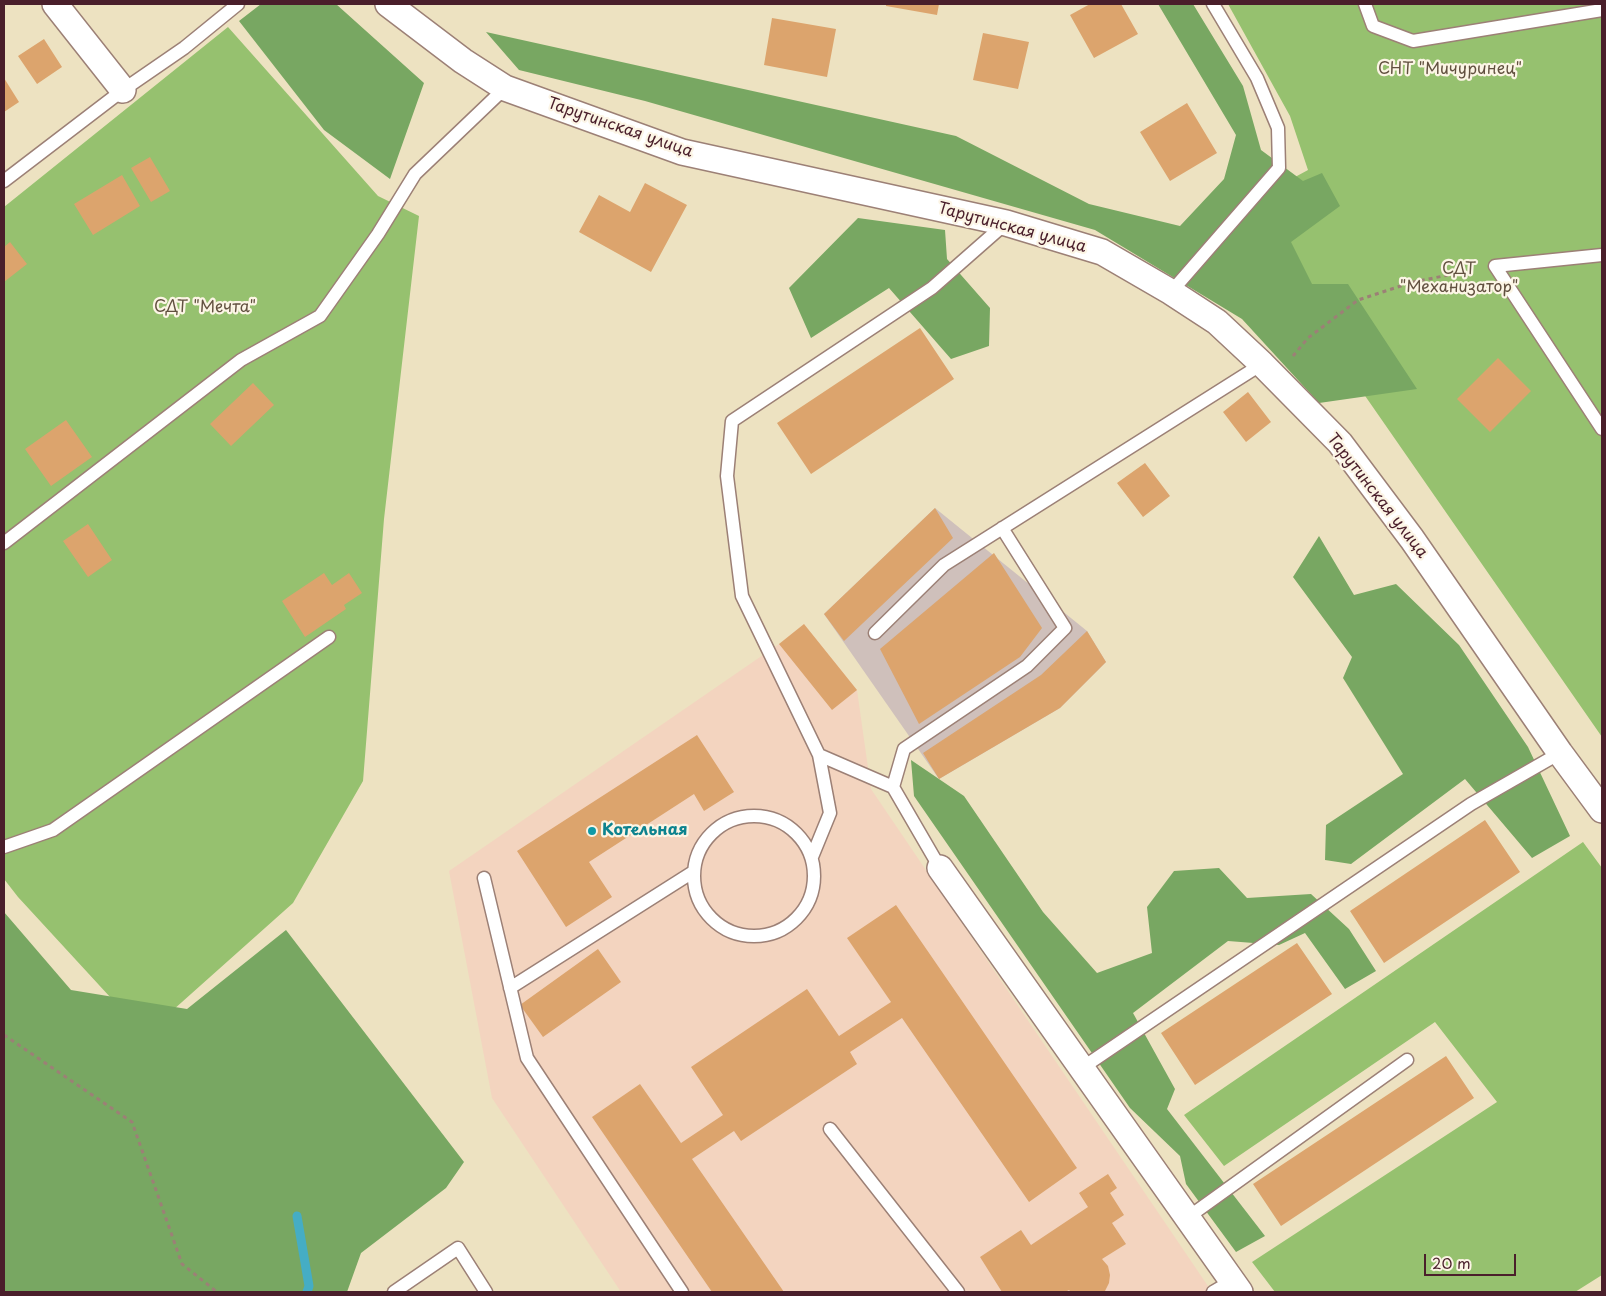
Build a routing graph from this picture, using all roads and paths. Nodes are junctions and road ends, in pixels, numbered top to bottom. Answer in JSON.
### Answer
{"nodes":[{"id":1,"x":55,"y":4,"type":"edge"},
{"id":2,"x":238,"y":4,"type":"edge"},
{"id":3,"x":388,"y":4,"type":"edge"},
{"id":4,"x":1213,"y":4,"type":"edge"},
{"id":5,"x":1365,"y":4,"type":"edge"},
{"id":6,"x":1602,"y":10,"type":"edge"},
{"id":7,"x":505,"y":88,"type":"junction"},
{"id":8,"x":123,"y":90,"type":"junction"},
{"id":9,"x":4,"y":181,"type":"edge"},
{"id":10,"x":1006,"y":223,"type":"junction"},
{"id":11,"x":1602,"y":255,"type":"edge"},
{"id":12,"x":1495,"y":266,"type":"junction"},
{"id":13,"x":1171,"y":292,"type":"junction"},
{"id":14,"x":1268,"y":370,"type":"junction"},
{"id":15,"x":1602,"y":429,"type":"edge"},
{"id":16,"x":1002,"y":528,"type":"junction"},
{"id":17,"x":4,"y":544,"type":"edge"},
{"id":18,"x":876,"y":633,"type":"dead end"},
{"id":19,"x":329,"y":637,"type":"dead end"},
{"id":20,"x":1560,"y":752,"type":"junction"},
{"id":21,"x":819,"y":755,"type":"junction"},
{"id":22,"x":893,"y":787,"type":"junction"},
{"id":23,"x":1602,"y":810,"type":"edge"},
{"id":24,"x":4,"y":847,"type":"edge"},
{"id":25,"x":812,"y":857,"type":"junction"},
{"id":26,"x":940,"y":868,"type":"joint"},
{"id":27,"x":693,"y":872,"type":"junction"},
{"id":28,"x":484,"y":878,"type":"dead end"},
{"id":29,"x":510,"y":988,"type":"junction"},
{"id":30,"x":4,"y":1035,"type":"edge"},
{"id":31,"x":1407,"y":1060,"type":"dead end"},
{"id":32,"x":1082,"y":1068,"type":"junction"},
{"id":33,"x":830,"y":1129,"type":"dead end"},
{"id":34,"x":1187,"y":1218,"type":"junction"},
{"id":35,"x":1228,"y":1288,"type":"edge"},
{"id":36,"x":217,"y":1292,"type":"edge"},
{"id":37,"x":394,"y":1292,"type":"edge"},
{"id":38,"x":486,"y":1292,"type":"edge"},
{"id":39,"x":682,"y":1292,"type":"edge"},
{"id":40,"x":958,"y":1292,"type":"edge"}],
"edges":[{"from":1,"to":8,"type":"street"},
{"from":2,"to":8,"type":"lane"},
{"from":3,"to":7,"type":"street","name":"Тарутинская улица"},
{"from":4,"to":13,"type":"lane"},
{"from":5,"to":6,"type":"lane"},
{"from":7,"to":10,"type":"street","name":"Тарутинская улица"},
{"from":7,"to":17,"type":"lane"},
{"from":8,"to":9,"type":"lane"},
{"from":10,"to":13,"type":"street","name":"Тарутинская улица"},
{"from":10,"to":21,"type":"lane"},
{"from":11,"to":12,"type":"lane"},
{"from":12,"to":14,"type":"path"},
{"from":12,"to":15,"type":"lane"},
{"from":13,"to":14,"type":"street","name":"Тарутинская улица"},
{"from":14,"to":16,"type":"lane"},
{"from":14,"to":20,"type":"street","name":"Тарутинская улица"},
{"from":16,"to":18,"type":"lane"},
{"from":16,"to":22,"type":"lane"},
{"from":19,"to":24,"type":"lane"},
{"from":20,"to":23,"type":"street","name":"Тарутинская улица"},
{"from":20,"to":32,"type":"lane"},
{"from":21,"to":22,"type":"lane"},
{"from":21,"to":25,"type":"lane"},
{"from":22,"to":26,"type":"lane"},
{"from":25,"to":27,"type":"lane"},
{"from":25,"to":27,"type":"lane"},
{"from":26,"to":32,"type":"street"},
{"from":27,"to":29,"type":"lane"},
{"from":28,"to":29,"type":"lane"},
{"from":29,"to":39,"type":"lane"},
{"from":30,"to":36,"type":"path"},
{"from":31,"to":34,"type":"lane"},
{"from":32,"to":34,"type":"street"},
{"from":33,"to":40,"type":"lane"},
{"from":34,"to":35,"type":"street"},
{"from":37,"to":38,"type":"lane"}]}
